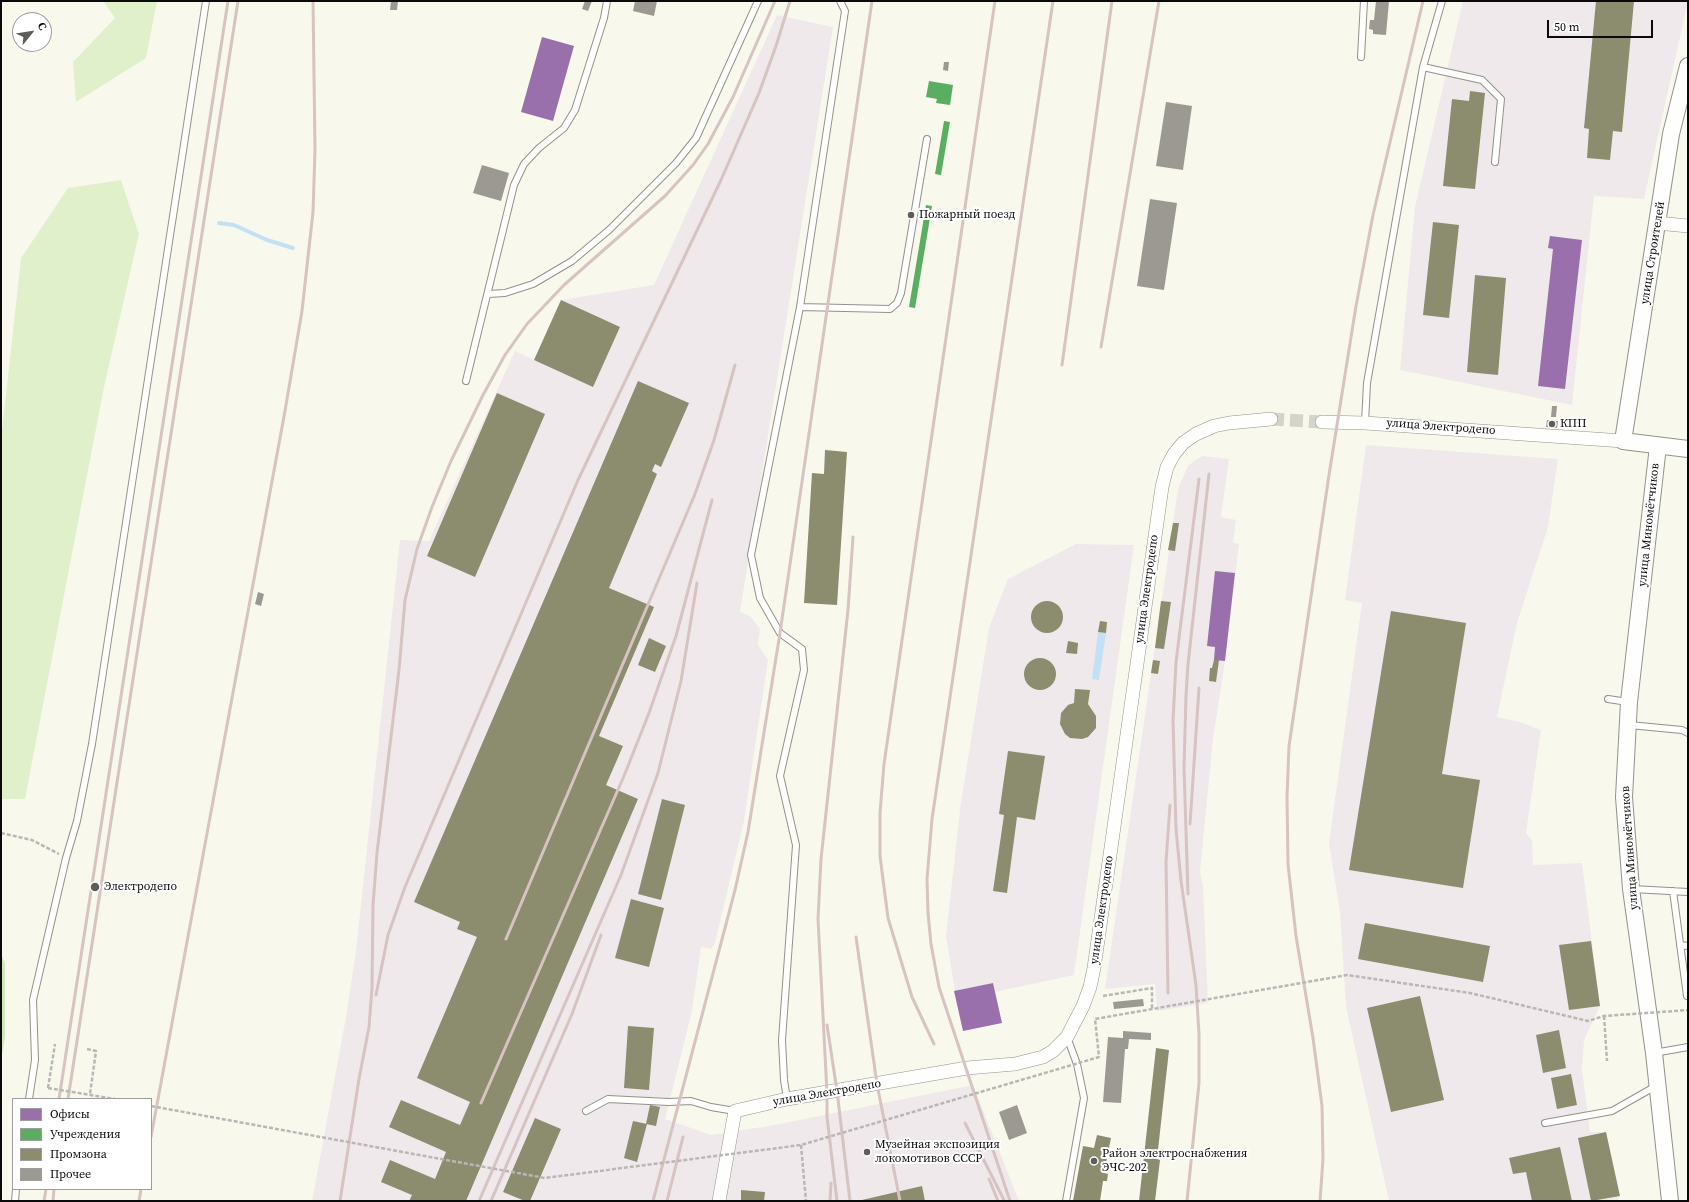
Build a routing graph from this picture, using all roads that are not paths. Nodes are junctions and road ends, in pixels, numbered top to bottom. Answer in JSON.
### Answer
{"nodes":[{"id":1,"x":206,"y":1,"type":"edge"},
{"id":2,"x":607,"y":1,"type":"edge"},
{"id":3,"x":758,"y":1,"type":"edge"},
{"id":4,"x":840,"y":1,"type":"edge"},
{"id":5,"x":1364,"y":1,"type":"edge"},
{"id":6,"x":1442,"y":1,"type":"edge"},
{"id":7,"x":1361,"y":57,"type":"dead end"},
{"id":8,"x":1422,"y":67,"type":"junction"},
{"id":9,"x":1688,"y":68,"type":"edge"},
{"id":10,"x":927,"y":139,"type":"dead end"},
{"id":11,"x":1495,"y":162,"type":"dead end"},
{"id":12,"x":1657,"y":223,"type":"junction"},
{"id":13,"x":1688,"y":226,"type":"edge"},
{"id":14,"x":488,"y":294,"type":"junction"},
{"id":15,"x":800,"y":307,"type":"junction"},
{"id":16,"x":466,"y":381,"type":"dead end"},
{"id":17,"x":1271,"y":420,"type":"tunnel mouth"},
{"id":18,"x":1322,"y":422,"type":"tunnel mouth"},
{"id":19,"x":1365,"y":422,"type":"junction"},
{"id":20,"x":1623,"y":441,"type":"junction"},
{"id":21,"x":1658,"y":446,"type":"junction"},
{"id":22,"x":1688,"y":449,"type":"edge"},
{"id":23,"x":1608,"y":699,"type":"dead end"},
{"id":24,"x":1630,"y":702,"type":"junction"},
{"id":25,"x":1627,"y":725,"type":"junction"},
{"id":26,"x":1688,"y":733,"type":"edge"},
{"id":27,"x":1631,"y":889,"type":"junction"},
{"id":28,"x":1673,"y":891,"type":"junction"},
{"id":29,"x":1688,"y":892,"type":"edge"},
{"id":30,"x":1680,"y":945,"type":"junction"},
{"id":31,"x":1688,"y":946,"type":"edge"},
{"id":32,"x":1687,"y":996,"type":"dead end"},
{"id":33,"x":1067,"y":1038,"type":"junction"},
{"id":34,"x":1688,"y":1047,"type":"edge"},
{"id":35,"x":1654,"y":1053,"type":"junction"},
{"id":36,"x":1657,"y":1086,"type":"junction"},
{"id":37,"x":29,"y":1098,"type":"edge"},
{"id":38,"x":787,"y":1099,"type":"junction"},
{"id":39,"x":735,"y":1110,"type":"junction"},
{"id":40,"x":586,"y":1111,"type":"dead end"},
{"id":41,"x":1545,"y":1123,"type":"dead end"},
{"id":42,"x":16,"y":1190,"type":"edge"},
{"id":43,"x":15,"y":1201,"type":"edge"},
{"id":44,"x":719,"y":1201,"type":"edge"},
{"id":45,"x":1066,"y":1201,"type":"edge"},
{"id":46,"x":1670,"y":1201,"type":"edge"}],
"edges":[{"from":1,"to":37,"type":"lane"},
{"from":2,"to":14,"type":"lane"},
{"from":3,"to":14,"type":"lane"},
{"from":4,"to":15,"type":"lane"},
{"from":5,"to":7,"type":"lane"},
{"from":6,"to":8,"type":"lane"},
{"from":8,"to":11,"type":"lane"},
{"from":8,"to":19,"type":"lane"},
{"from":9,"to":12,"type":"street","name":"улица Строителей"},
{"from":10,"to":15,"type":"lane"},
{"from":12,"to":13,"type":"street"},
{"from":12,"to":20,"type":"street","name":"улица Строителей"},
{"from":14,"to":16,"type":"lane"},
{"from":15,"to":38,"type":"lane"},
{"from":17,"to":33,"type":"street","name":"улица Электродепо"},
{"from":18,"to":19,"type":"street","name":"улица Электродепо"},
{"from":19,"to":20,"type":"street","name":"улица Электродепо"},
{"from":20,"to":21,"type":"street"},
{"from":21,"to":22,"type":"street"},
{"from":21,"to":24,"type":"street","name":"улица Миномётчиков"},
{"from":23,"to":24,"type":"lane"},
{"from":24,"to":25,"type":"street","name":"улица Миномётчиков"},
{"from":25,"to":26,"type":"lane"},
{"from":25,"to":27,"type":"street","name":"улица Миномётчиков"},
{"from":27,"to":28,"type":"lane"},
{"from":27,"to":35,"type":"street","name":"улица Миномётчиков"},
{"from":28,"to":29,"type":"lane"},
{"from":28,"to":30,"type":"lane"},
{"from":30,"to":31,"type":"lane"},
{"from":30,"to":32,"type":"lane"},
{"from":33,"to":38,"type":"street","name":"улица Электродепо"},
{"from":33,"to":45,"type":"lane"},
{"from":34,"to":35,"type":"lane"},
{"from":35,"to":36,"type":"street","name":"улица Миномётчиков"},
{"from":36,"to":41,"type":"lane"},
{"from":36,"to":46,"type":"street","name":"улица Миномётчиков"},
{"from":38,"to":39,"type":"street","name":"улица Электродепо"},
{"from":39,"to":40,"type":"lane"},
{"from":39,"to":44,"type":"street"},
{"from":42,"to":43,"type":"lane"}]}
